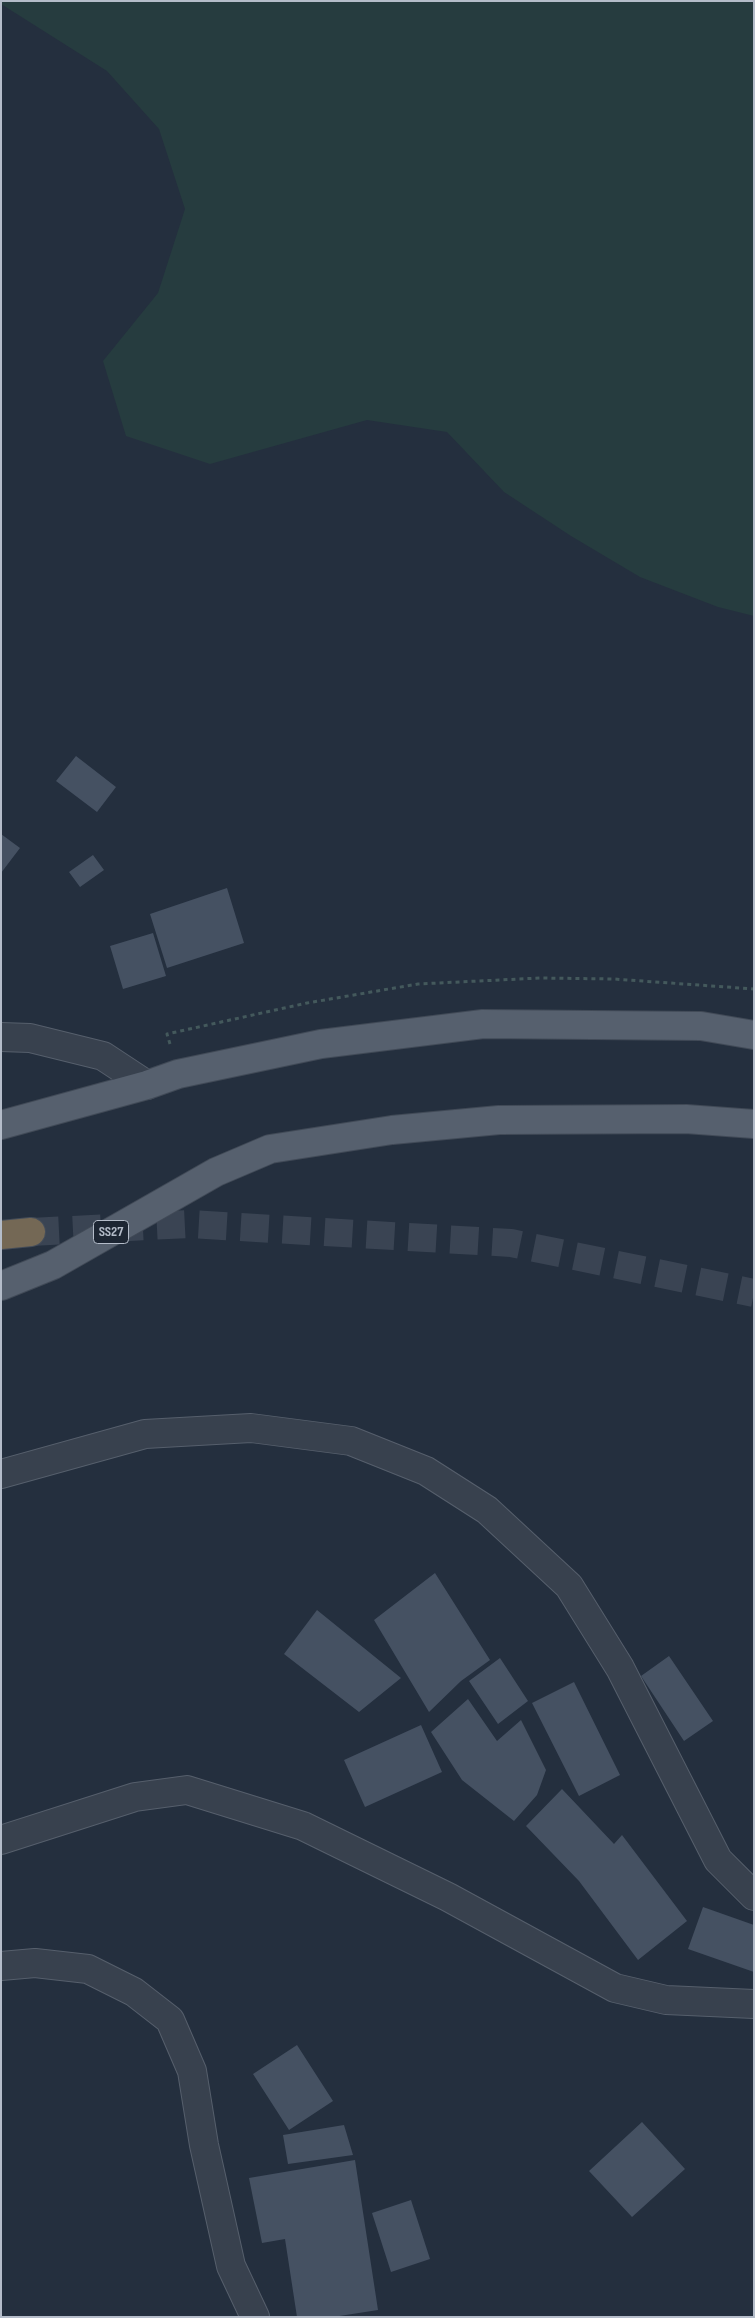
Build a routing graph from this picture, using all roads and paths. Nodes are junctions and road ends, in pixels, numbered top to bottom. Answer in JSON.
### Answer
{"nodes":[{"id":1,"x":754,"y":1035,"type":"edge"},
{"id":2,"x":1,"y":1037,"type":"edge"},
{"id":3,"x":147,"y":1085,"type":"junction"},
{"id":4,"x":754,"y":1124,"type":"edge"},
{"id":5,"x":1,"y":1125,"type":"edge"},
{"id":6,"x":31,"y":1232,"type":"tunnel mouth"},
{"id":7,"x":1,"y":1235,"type":"edge"},
{"id":8,"x":1,"y":1286,"type":"edge"},
{"id":9,"x":1,"y":1474,"type":"edge"},
{"id":10,"x":1,"y":1840,"type":"edge"},
{"id":11,"x":754,"y":1896,"type":"edge"},
{"id":12,"x":1,"y":1966,"type":"edge"},
{"id":13,"x":754,"y":2004,"type":"edge"},
{"id":14,"x":255,"y":2317,"type":"edge"}],
"edges":[{"from":1,"to":3,"type":"main road"},
{"from":2,"to":3,"type":"street"},
{"from":3,"to":5,"type":"main road"},
{"from":4,"to":8,"type":"main road","number":"SS27"},
{"from":6,"to":7,"type":"highway"},
{"from":9,"to":11,"type":"street"},
{"from":10,"to":13,"type":"street"},
{"from":12,"to":14,"type":"street"}]}
